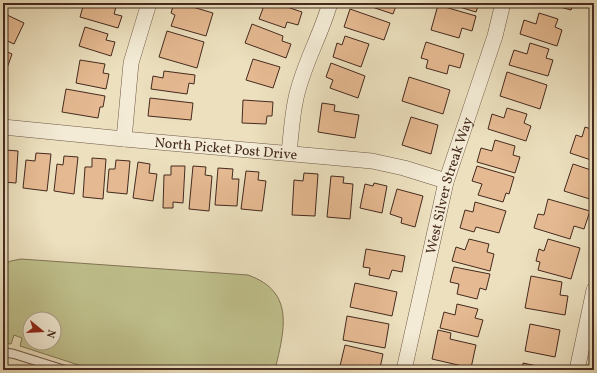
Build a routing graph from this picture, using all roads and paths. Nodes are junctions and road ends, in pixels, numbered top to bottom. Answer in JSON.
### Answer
{"nodes":[{"id":1,"x":149,"y":3,"type":"edge"},
{"id":2,"x":330,"y":3,"type":"edge"},
{"id":3,"x":503,"y":3,"type":"edge"},
{"id":4,"x":3,"y":127,"type":"edge"},
{"id":5,"x":124,"y":139,"type":"junction"},
{"id":6,"x":289,"y":153,"type":"junction"},
{"id":7,"x":446,"y":181,"type":"junction"},
{"id":8,"x":593,"y":297,"type":"edge"},
{"id":9,"x":3,"y":352,"type":"edge"},
{"id":10,"x":65,"y":370,"type":"edge"},
{"id":11,"x":404,"y":370,"type":"edge"},
{"id":12,"x":577,"y":370,"type":"edge"}],
"edges":[{"from":1,"to":5,"type":"street"},
{"from":2,"to":6,"type":"street"},
{"from":3,"to":7,"type":"street","name":"West Silver Streak Way"},
{"from":4,"to":5,"type":"street","name":"North Picket Post Drive"},
{"from":5,"to":6,"type":"street","name":"North Picket Post Drive"},
{"from":6,"to":7,"type":"street","name":"North Picket Post Drive"},
{"from":7,"to":11,"type":"street","name":"West Silver Streak Way"},
{"from":8,"to":12,"type":"street"},
{"from":9,"to":10,"type":"lane"}]}
